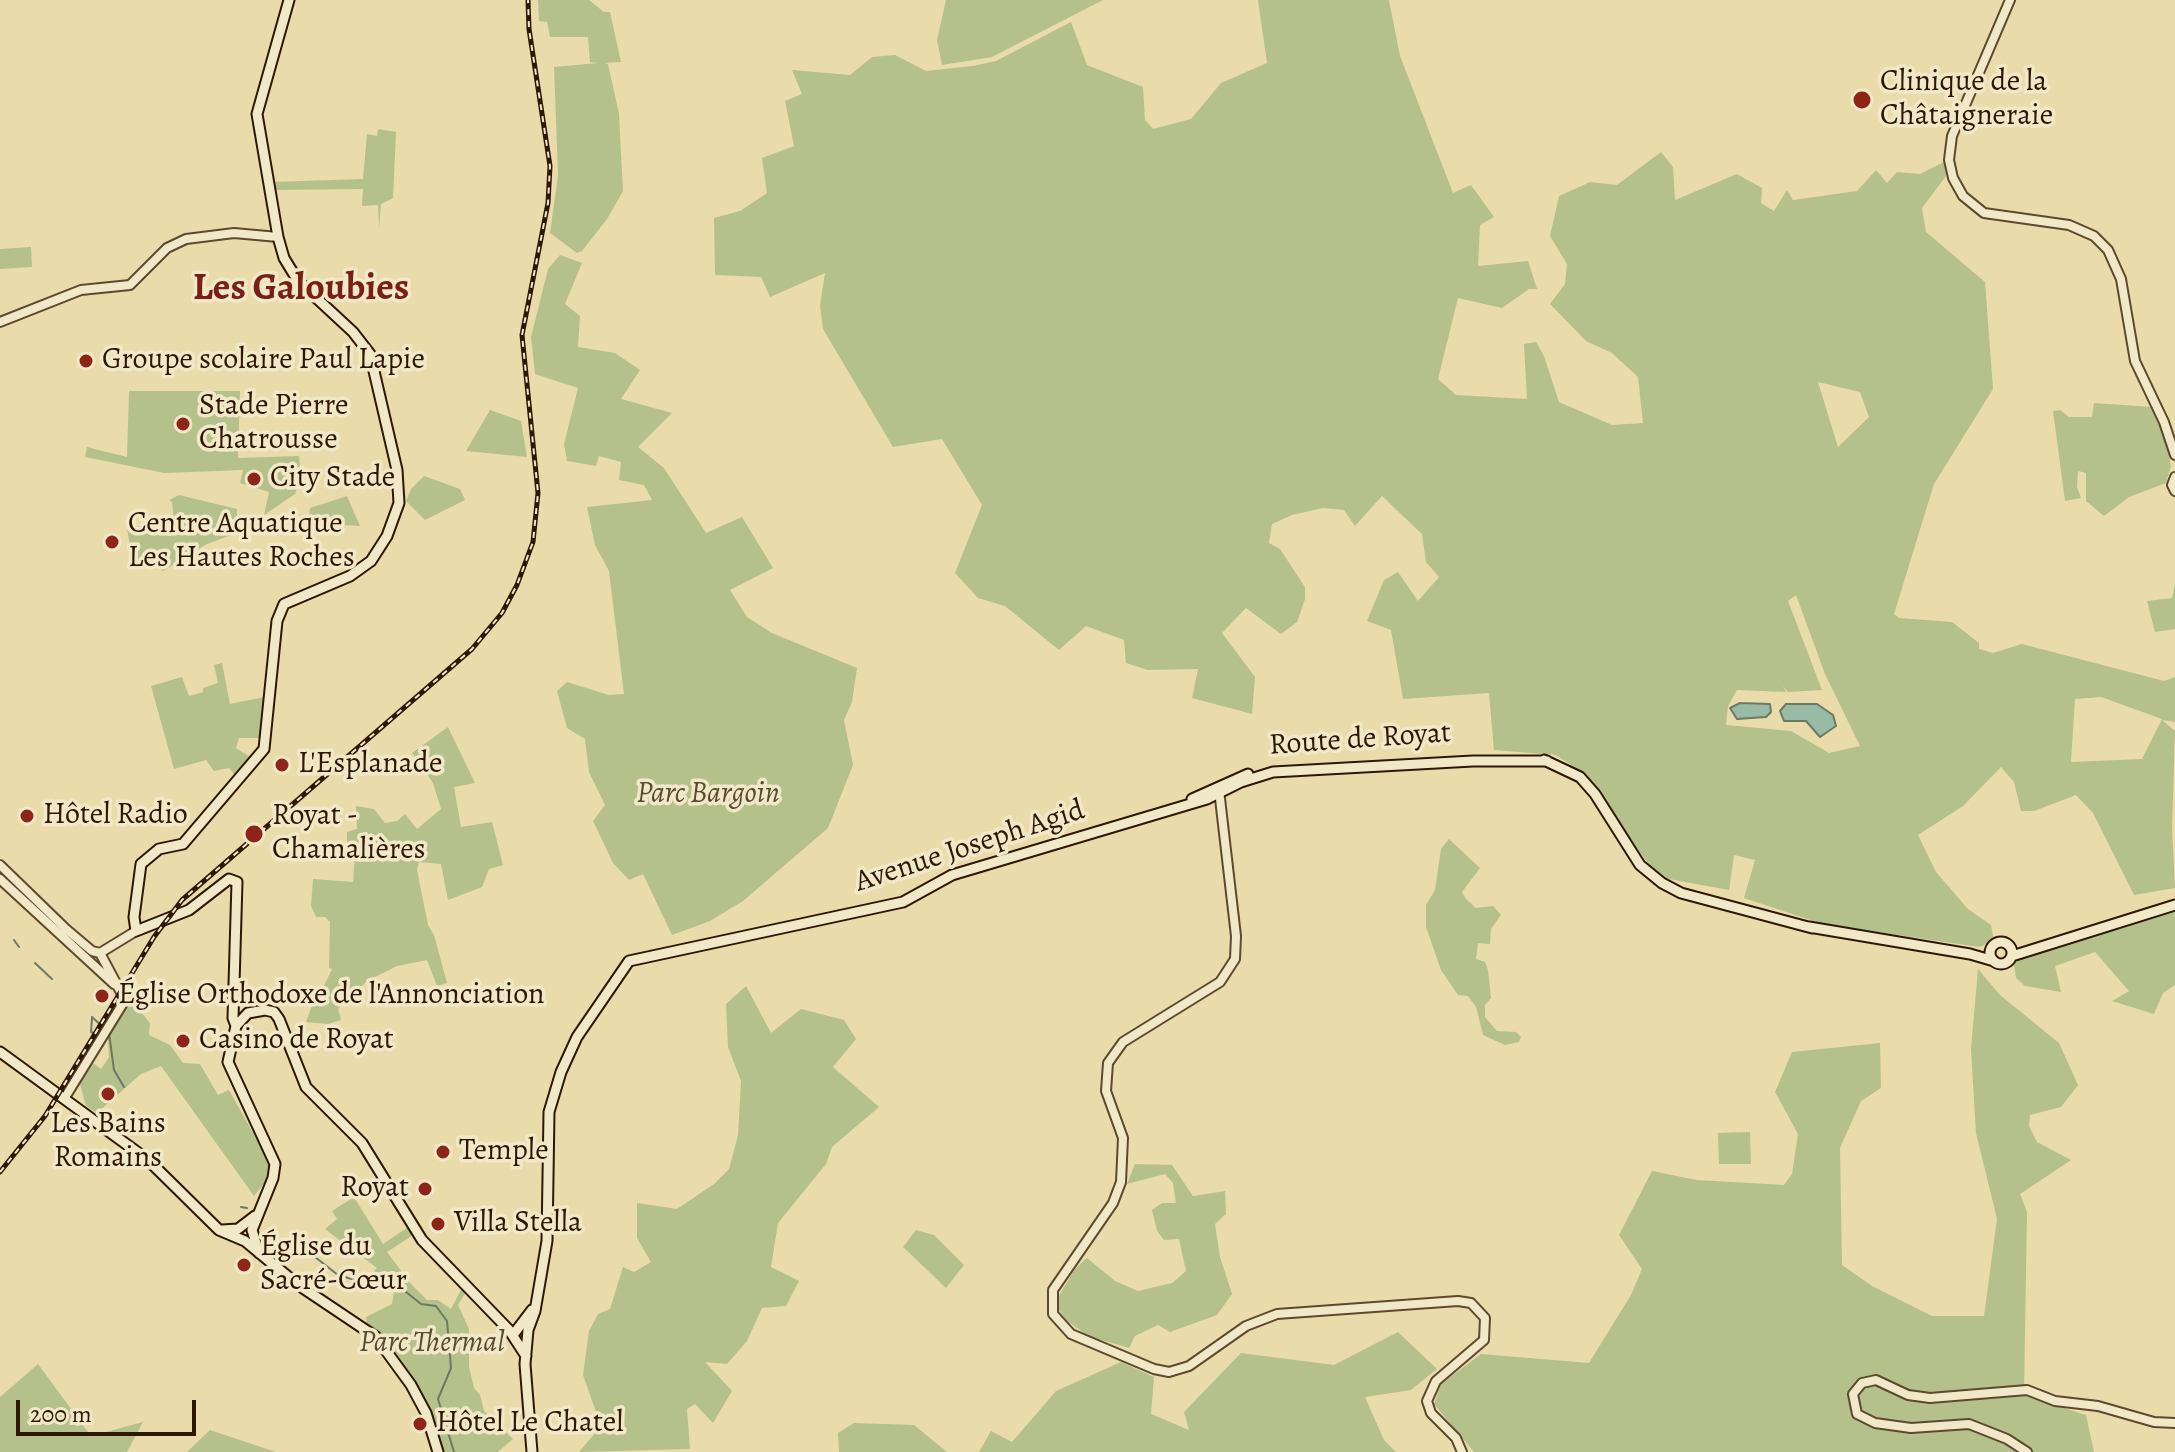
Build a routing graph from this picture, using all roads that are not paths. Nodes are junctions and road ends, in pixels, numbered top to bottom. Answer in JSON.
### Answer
{"nodes":[{"id":1,"x":289,"y":0,"type":"edge"},
{"id":2,"x":2010,"y":0,"type":"edge"},
{"id":3,"x":278,"y":237,"type":"junction"},
{"id":4,"x":0,"y":322,"type":"edge"},
{"id":5,"x":2175,"y":455,"type":"edge"},
{"id":6,"x":1216,"y":797,"type":"junction"},
{"id":7,"x":1182,"y":805,"type":"junction"},
{"id":8,"x":0,"y":865,"type":"edge"},
{"id":9,"x":0,"y":879,"type":"edge"},
{"id":10,"x":2175,"y":905,"type":"edge"},
{"id":11,"x":136,"y":931,"type":"junction"},
{"id":12,"x":1991,"y":948,"type":"junction"},
{"id":13,"x":2010,"y":951,"type":"junction"},
{"id":14,"x":100,"y":953,"type":"junction"},
{"id":15,"x":1970,"y":954,"type":"junction"},
{"id":16,"x":1994,"y":961,"type":"junction"},
{"id":17,"x":114,"y":984,"type":"junction"},
{"id":18,"x":236,"y":1009,"type":"junction"},
{"id":19,"x":246,"y":1018,"type":"junction"},
{"id":20,"x":236,"y":1026,"type":"junction"},
{"id":21,"x":0,"y":1052,"type":"edge"},
{"id":22,"x":67,"y":1101,"type":"junction"},
{"id":23,"x":245,"y":1233,"type":"junction"},
{"id":24,"x":521,"y":1333,"type":"junction"},
{"id":25,"x":2175,"y":1423,"type":"edge"},
{"id":26,"x":438,"y":1452,"type":"edge"},
{"id":27,"x":532,"y":1452,"type":"edge"},
{"id":28,"x":1462,"y":1452,"type":"edge"},
{"id":29,"x":2027,"y":1452,"type":"edge"}],
"edges":[{"from":1,"to":3,"type":"main road"},
{"from":2,"to":5,"type":"street"},
{"from":3,"to":4,"type":"street"},
{"from":3,"to":11,"type":"main road"},
{"from":6,"to":7,"type":"main road","name":"Avenue Joseph Agid"},
{"from":6,"to":7,"type":"main road","name":"Route de Royat"},
{"from":6,"to":15,"type":"main road","name":"Route de Royat"},
{"from":6,"to":28,"type":"street"},
{"from":7,"to":24,"type":"main road","name":"Avenue Joseph Agid"},
{"from":8,"to":14,"type":"street"},
{"from":9,"to":17,"type":"street"},
{"from":10,"to":13,"type":"main road"},
{"from":11,"to":14,"type":"street"},
{"from":11,"to":18,"type":"main road"},
{"from":12,"to":13,"type":"main road","name":"Route de Royat"},
{"from":12,"to":15,"type":"main road","name":"Route de Royat"},
{"from":12,"to":16,"type":"main road"},
{"from":13,"to":16,"type":"main road"},
{"from":14,"to":17,"type":"street"},
{"from":15,"to":16,"type":"main road","name":"Route de Royat"},
{"from":17,"to":22,"type":"street"},
{"from":18,"to":19,"type":"main road"},
{"from":18,"to":20,"type":"main road"},
{"from":19,"to":20,"type":"main road"},
{"from":19,"to":24,"type":"main road"},
{"from":20,"to":23,"type":"main road"},
{"from":21,"to":22,"type":"main road"},
{"from":22,"to":23,"type":"main road"},
{"from":23,"to":26,"type":"main road"},
{"from":24,"to":27,"type":"main road"},
{"from":25,"to":29,"type":"street"}]}
